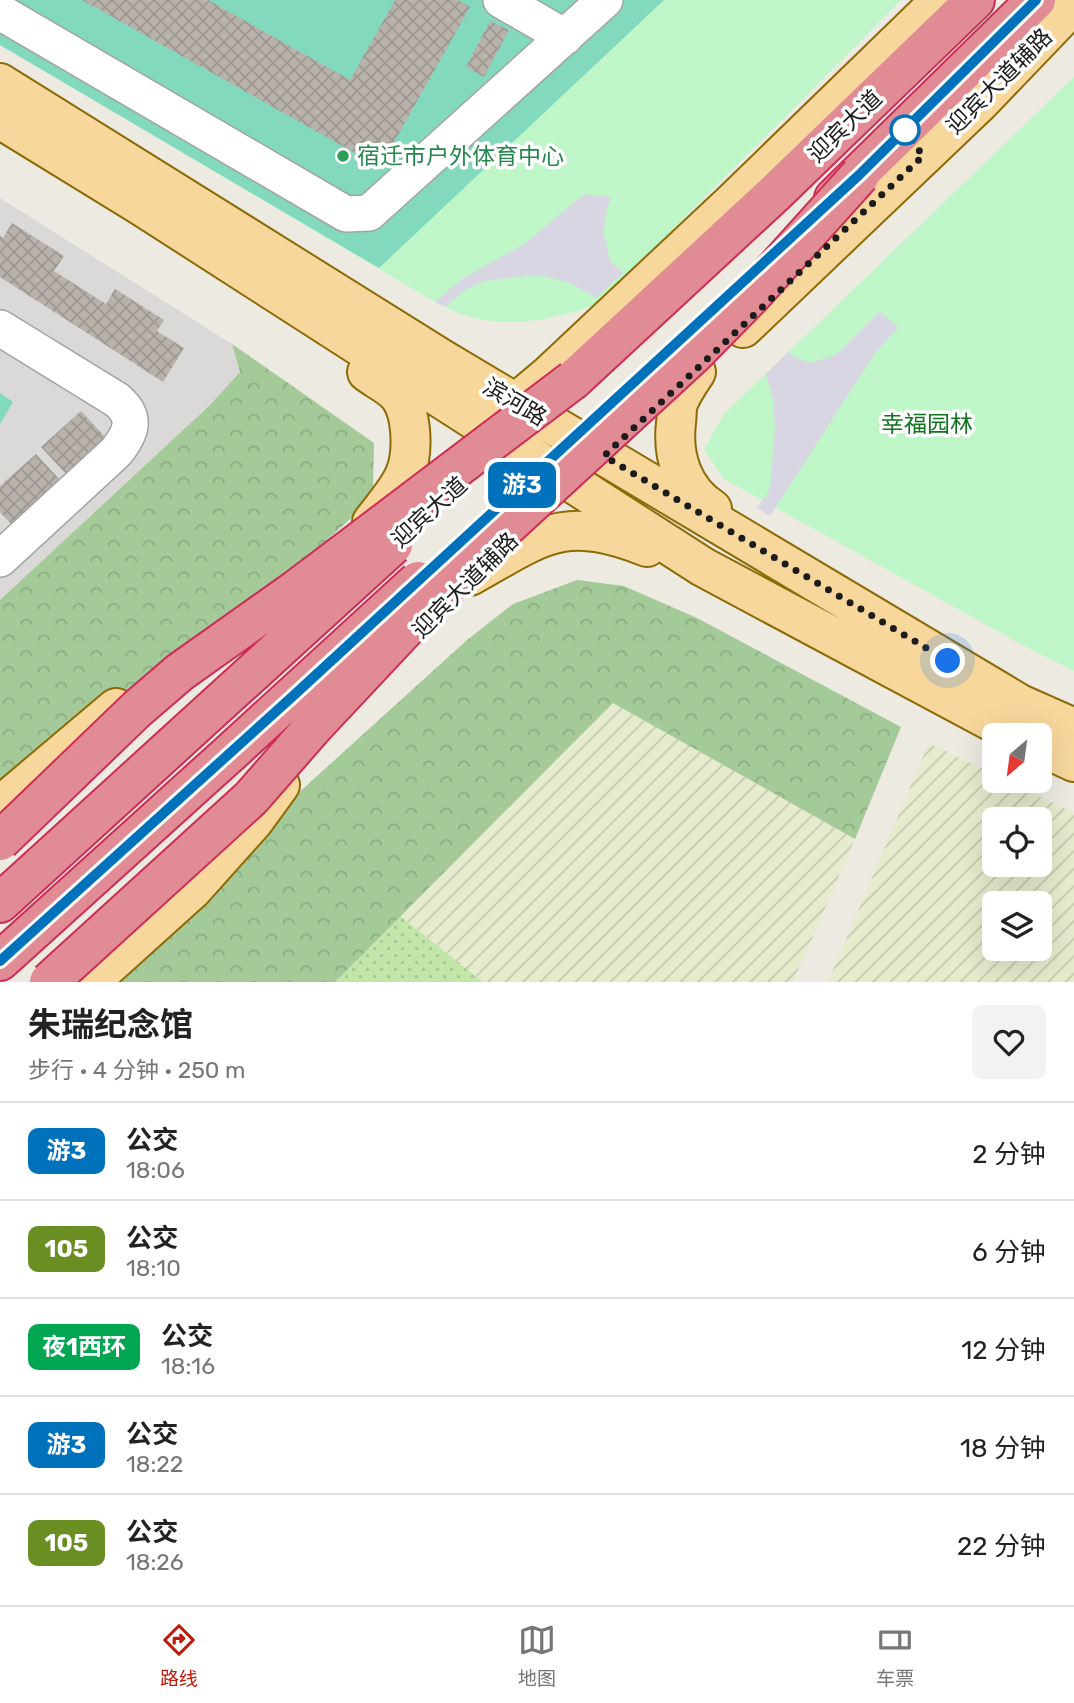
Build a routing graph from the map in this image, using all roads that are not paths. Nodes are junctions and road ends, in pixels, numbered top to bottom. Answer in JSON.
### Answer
{"nodes":[{"id":1,"x":501,"y":0,"type":"edge"},
{"id":2,"x":605,"y":0,"type":"edge"},
{"id":3,"x":941,"y":0,"type":"edge"},
{"id":4,"x":975,"y":0,"type":"edge"},
{"id":5,"x":1036,"y":0,"type":"edge"},
{"id":6,"x":1074,"y":5,"type":"edge"},
{"id":7,"x":0,"y":12,"type":"edge"},
{"id":8,"x":565,"y":37,"type":"junction"},
{"id":9,"x":0,"y":83,"type":"edge"},
{"id":10,"x":0,"y":119,"type":"edge"},
{"id":11,"x":72,"y":164,"type":"junction"},
{"id":12,"x":859,"y":175,"type":"junction"},
{"id":13,"x":0,"y":328,"type":"edge"},
{"id":14,"x":442,"y":359,"type":"junction"},
{"id":15,"x":569,"y":370,"type":"junction"},
{"id":16,"x":696,"y":372,"type":"junction"},
{"id":17,"x":516,"y":403,"type":"junction"},
{"id":18,"x":486,"y":427,"type":"junction"},
{"id":19,"x":604,"y":456,"type":"junction"},
{"id":20,"x":574,"y":484,"type":"junction"},
{"id":21,"x":372,"y":522,"type":"junction"},
{"id":22,"x":0,"y":559,"type":"edge"},
{"id":23,"x":703,"y":567,"type":"junction"},
{"id":24,"x":470,"y":576,"type":"junction"},
{"id":25,"x":1024,"y":722,"type":"edge"},
{"id":26,"x":1074,"y":728,"type":"edge"},
{"id":27,"x":1052,"y":752,"type":"edge"},
{"id":28,"x":1074,"y":762,"type":"edge"},
{"id":29,"x":0,"y":806,"type":"edge"},
{"id":30,"x":0,"y":841,"type":"edge"},
{"id":31,"x":0,"y":903,"type":"edge"},
{"id":32,"x":0,"y":961,"type":"edge"},
{"id":33,"x":50,"y":982,"type":"edge"},
{"id":34,"x":90,"y":982,"type":"edge"}],
"edges":[{"from":1,"to":8,"type":"lane"},
{"from":2,"to":8,"type":"lane"},
{"from":3,"to":15,"type":"main road"},
{"from":4,"to":15,"type":"highway","name":"迎宾大道"},
{"from":5,"to":12,"type":"highway","name":"迎宾大道"},
{"from":6,"to":16,"type":"main road","name":"迎宾大道辅路"},
{"from":7,"to":8,"type":"lane"},
{"from":9,"to":14,"type":"main road","name":"滨河路"},
{"from":10,"to":11,"type":"main road","name":"滨河路"},
{"from":11,"to":18,"type":"main road","name":"滨河路"},
{"from":11,"to":21,"type":"main road"},
{"from":12,"to":32,"type":"highway","name":"迎宾大道","bridge":true},
{"from":12,"to":33,"type":"highway","bridge":true},
{"from":13,"to":22,"type":"lane"},
{"from":14,"to":15,"type":"main road"},
{"from":14,"to":17,"type":"main road","name":"滨河路"},
{"from":15,"to":17,"type":"main road"},
{"from":15,"to":30,"type":"highway","bridge":true},
{"from":15,"to":31,"type":"highway","name":"迎宾大道","bridge":true},
{"from":16,"to":19,"type":"main road","name":"迎宾大道辅路"},
{"from":16,"to":25,"type":"main road"},
{"from":17,"to":18,"type":"main road"},
{"from":17,"to":19,"type":"main road","name":"滨河路"},
{"from":18,"to":20,"type":"main road","name":"滨河路"},
{"from":18,"to":21,"type":"main road"},
{"from":19,"to":20,"type":"main road","name":"迎宾大道辅路"},
{"from":19,"to":25,"type":"main road","name":"滨河路"},
{"from":20,"to":23,"type":"main road","name":"滨河路"},
{"from":20,"to":24,"type":"main road","name":"迎宾大道辅路"},
{"from":21,"to":29,"type":"main road"},
{"from":23,"to":24,"type":"main road"},
{"from":23,"to":25,"type":"main road","name":"滨河路"},
{"from":24,"to":34,"type":"main road","name":"迎宾大道辅路"},
{"from":25,"to":26,"type":"main road","name":"滨河路"},
{"from":27,"to":28,"type":"main road"}]}
